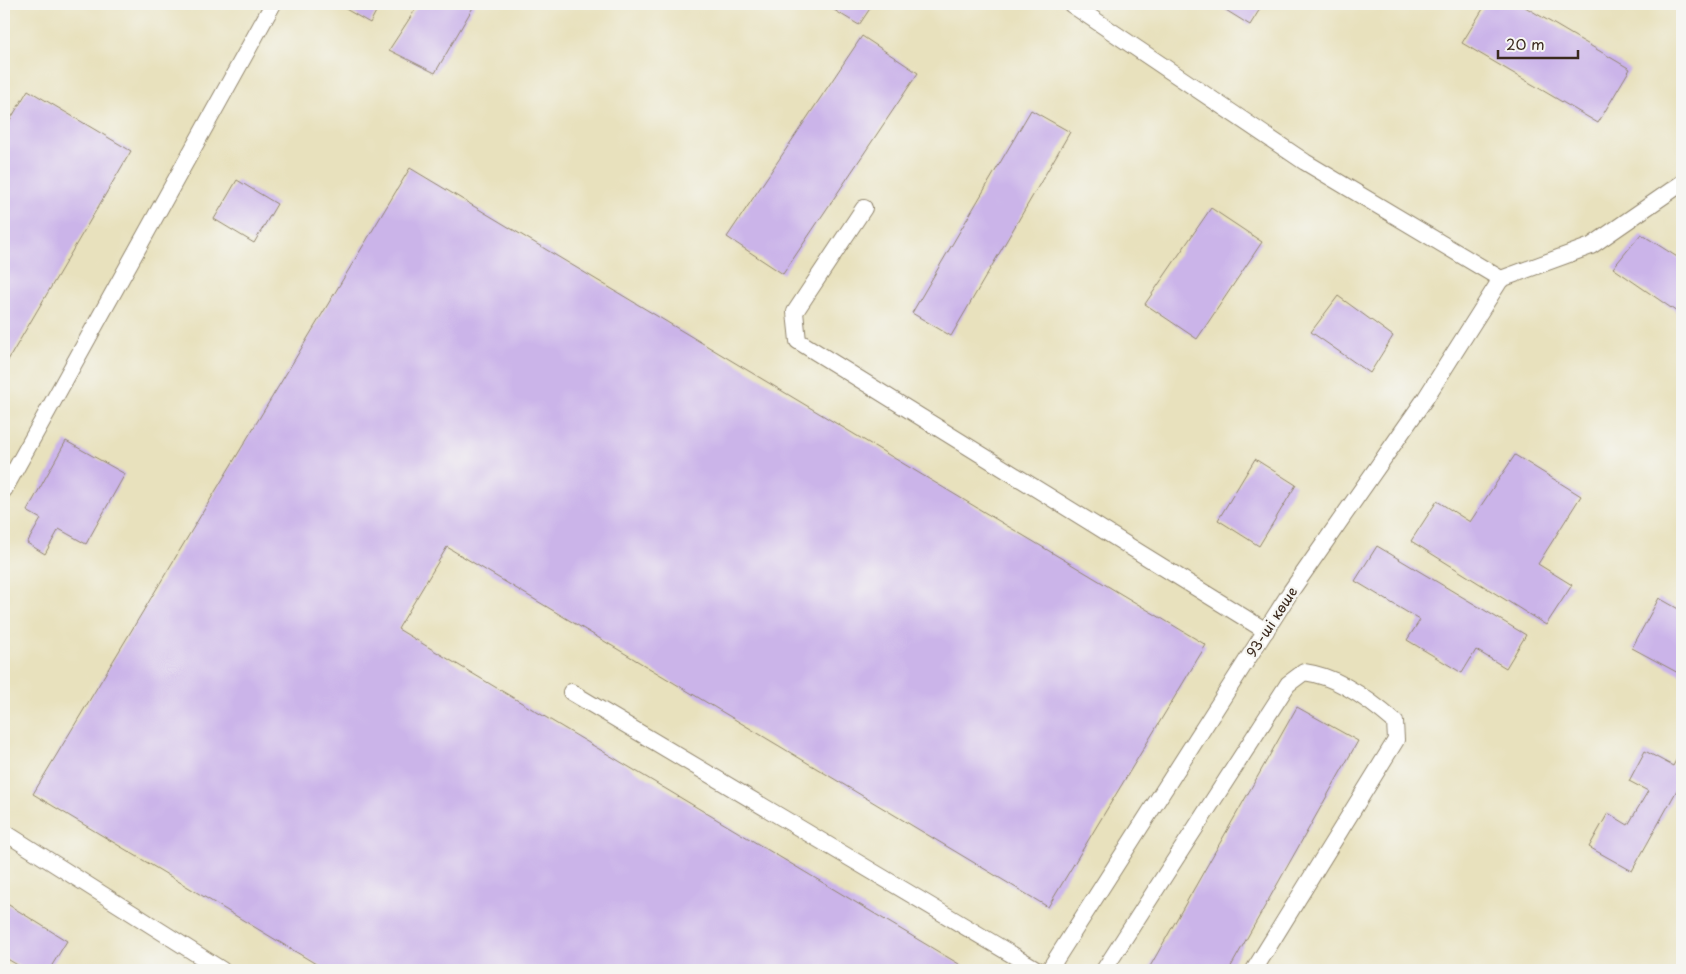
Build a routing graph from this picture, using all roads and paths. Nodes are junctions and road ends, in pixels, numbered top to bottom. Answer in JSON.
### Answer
{"nodes":[{"id":1,"x":274,"y":4,"type":"edge"},
{"id":2,"x":1071,"y":4,"type":"edge"},
{"id":3,"x":1682,"y":183,"type":"edge"},
{"id":4,"x":864,"y":208,"type":"dead end"},
{"id":5,"x":1502,"y":279,"type":"junction"},
{"id":6,"x":4,"y":490,"type":"edge"},
{"id":7,"x":1266,"y":631,"type":"junction"},
{"id":8,"x":571,"y":692,"type":"dead end"},
{"id":9,"x":4,"y":832,"type":"edge"},
{"id":10,"x":222,"y":970,"type":"edge"},
{"id":11,"x":1038,"y":970,"type":"edge"},
{"id":12,"x":1049,"y":970,"type":"edge"},
{"id":13,"x":1104,"y":970,"type":"edge"},
{"id":14,"x":1254,"y":970,"type":"edge"}],
"edges":[{"from":1,"to":6,"type":"lane"},
{"from":2,"to":5,"type":"lane"},
{"from":3,"to":5,"type":"lane"},
{"from":4,"to":7,"type":"lane"},
{"from":5,"to":7,"type":"lane","name":"93-ші көше"},
{"from":7,"to":12,"type":"lane","name":"93-ші көше"},
{"from":8,"to":11,"type":"lane"},
{"from":9,"to":10,"type":"lane"},
{"from":13,"to":14,"type":"lane"}]}
